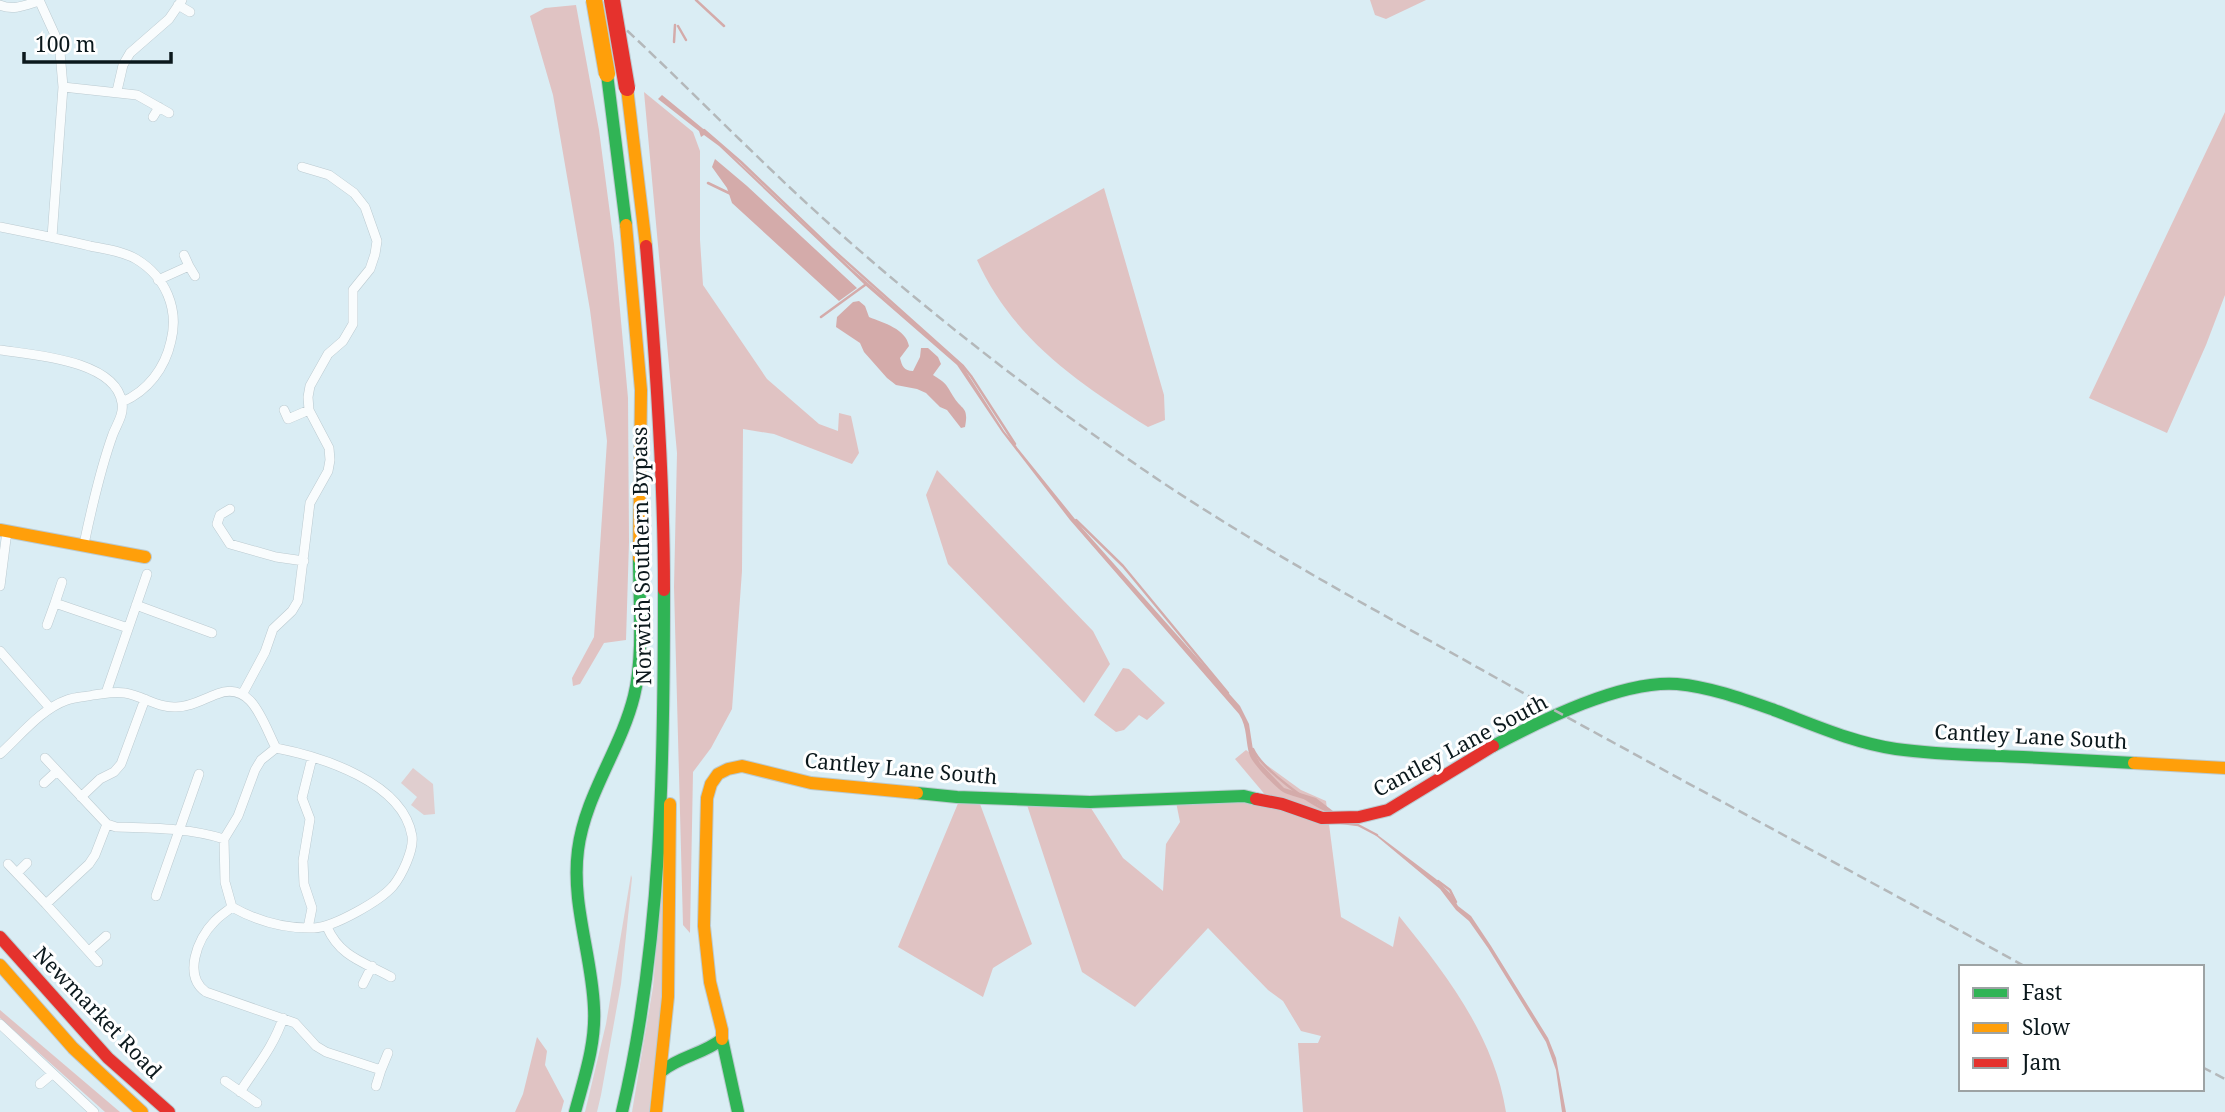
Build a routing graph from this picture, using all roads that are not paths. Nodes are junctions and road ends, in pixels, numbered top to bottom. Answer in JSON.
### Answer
{"nodes":[{"id":1,"x":594,"y":0,"type":"edge"},
{"id":2,"x":612,"y":0,"type":"edge"},
{"id":3,"x":39,"y":1,"type":"edge"},
{"id":4,"x":180,"y":2,"type":"edge"},
{"id":5,"x":0,"y":5,"type":"edge"},
{"id":6,"x":190,"y":12,"type":"dead end"},
{"id":7,"x":63,"y":87,"type":"junction"},
{"id":8,"x":117,"y":91,"type":"junction"},
{"id":9,"x":159,"y":107,"type":"junction"},
{"id":10,"x":169,"y":113,"type":"dead end"},
{"id":11,"x":153,"y":117,"type":"dead end"},
{"id":12,"x":302,"y":167,"type":"dead end"},
{"id":13,"x":0,"y":227,"type":"edge"},
{"id":14,"x":52,"y":237,"type":"junction"},
{"id":15,"x":184,"y":255,"type":"dead end"},
{"id":16,"x":190,"y":266,"type":"junction"},
{"id":17,"x":195,"y":276,"type":"dead end"},
{"id":18,"x":158,"y":280,"type":"junction"},
{"id":19,"x":0,"y":350,"type":"edge"},
{"id":20,"x":122,"y":401,"type":"junction"},
{"id":21,"x":309,"y":410,"type":"junction"},
{"id":22,"x":288,"y":418,"type":"dead end"},
{"id":23,"x":230,"y":509,"type":"dead end"},
{"id":24,"x":664,"y":525,"type":"junction"},
{"id":25,"x":4,"y":531,"type":"edge"},
{"id":26,"x":84,"y":544,"type":"junction"},
{"id":27,"x":304,"y":561,"type":"junction"},
{"id":28,"x":146,"y":566,"type":"joint"},
{"id":29,"x":62,"y":582,"type":"dead end"},
{"id":30,"x":0,"y":586,"type":"edge"},
{"id":31,"x":55,"y":603,"type":"junction"},
{"id":32,"x":136,"y":605,"type":"junction"},
{"id":33,"x":47,"y":625,"type":"dead end"},
{"id":34,"x":128,"y":628,"type":"junction"},
{"id":35,"x":212,"y":633,"type":"dead end"},
{"id":36,"x":0,"y":651,"type":"edge"},
{"id":37,"x":243,"y":693,"type":"junction"},
{"id":38,"x":106,"y":694,"type":"junction"},
{"id":39,"x":145,"y":699,"type":"junction"},
{"id":40,"x":50,"y":708,"type":"junction"},
{"id":41,"x":276,"y":748,"type":"junction"},
{"id":42,"x":0,"y":754,"type":"edge"},
{"id":43,"x":45,"y":758,"type":"dead end"},
{"id":44,"x":312,"y":758,"type":"junction"},
{"id":45,"x":2225,"y":768,"type":"edge"},
{"id":46,"x":57,"y":771,"type":"junction"},
{"id":47,"x":199,"y":774,"type":"dead end"},
{"id":48,"x":44,"y":783,"type":"dead end"},
{"id":49,"x":81,"y":797,"type":"junction"},
{"id":50,"x":107,"y":824,"type":"junction"},
{"id":51,"x":180,"y":829,"type":"junction"},
{"id":52,"x":224,"y":839,"type":"junction"},
{"id":53,"x":27,"y":863,"type":"dead end"},
{"id":54,"x":8,"y":864,"type":"dead end"},
{"id":55,"x":16,"y":873,"type":"junction"},
{"id":56,"x":156,"y":896,"type":"dead end"},
{"id":57,"x":46,"y":904,"type":"junction"},
{"id":58,"x":232,"y":907,"type":"junction"},
{"id":59,"x":327,"y":927,"type":"junction"},
{"id":60,"x":308,"y":928,"type":"junction"},
{"id":61,"x":106,"y":936,"type":"dead end"},
{"id":62,"x":0,"y":937,"type":"edge"},
{"id":63,"x":89,"y":951,"type":"junction"},
{"id":64,"x":98,"y":961,"type":"dead end"},
{"id":65,"x":0,"y":965,"type":"edge"},
{"id":66,"x":372,"y":967,"type":"junction"},
{"id":67,"x":391,"y":977,"type":"dead end"},
{"id":68,"x":363,"y":984,"type":"dead end"},
{"id":69,"x":283,"y":1018,"type":"junction"},
{"id":70,"x":0,"y":1024,"type":"edge"},
{"id":71,"x":722,"y":1039,"type":"junction"},
{"id":72,"x":388,"y":1053,"type":"dead end"},
{"id":73,"x":381,"y":1070,"type":"junction"},
{"id":74,"x":662,"y":1071,"type":"junction"},
{"id":75,"x":52,"y":1073,"type":"junction"},
{"id":76,"x":225,"y":1081,"type":"dead end"},
{"id":77,"x":40,"y":1084,"type":"dead end"},
{"id":78,"x":376,"y":1087,"type":"dead end"},
{"id":79,"x":240,"y":1092,"type":"junction"},
{"id":80,"x":257,"y":1103,"type":"dead end"},
{"id":81,"x":94,"y":1112,"type":"edge"},
{"id":82,"x":142,"y":1112,"type":"edge"},
{"id":83,"x":169,"y":1112,"type":"edge"},
{"id":84,"x":575,"y":1112,"type":"edge"},
{"id":85,"x":622,"y":1112,"type":"edge"},
{"id":86,"x":656,"y":1112,"type":"edge"},
{"id":87,"x":738,"y":1112,"type":"edge"}],
"edges":[{"from":1,"to":84,"type":"main road","bridge":true},
{"from":2,"to":24,"type":"main road","name":"Norwich Southern Bypass","bridge":true},
{"from":3,"to":5,"type":"street"},
{"from":3,"to":7,"type":"street"},
{"from":4,"to":6,"type":"street"},
{"from":4,"to":8,"type":"street"},
{"from":7,"to":8,"type":"street"},
{"from":7,"to":14,"type":"street"},
{"from":8,"to":9,"type":"street"},
{"from":9,"to":10,"type":"street"},
{"from":9,"to":11,"type":"street"},
{"from":12,"to":21,"type":"street"},
{"from":13,"to":14,"type":"street"},
{"from":14,"to":18,"type":"street"},
{"from":15,"to":16,"type":"street"},
{"from":16,"to":17,"type":"street"},
{"from":16,"to":18,"type":"street"},
{"from":18,"to":20,"type":"street"},
{"from":19,"to":20,"type":"street"},
{"from":20,"to":26,"type":"street"},
{"from":21,"to":22,"type":"street"},
{"from":21,"to":27,"type":"street"},
{"from":23,"to":27,"type":"street"},
{"from":24,"to":74,"type":"main road"},
{"from":24,"to":85,"type":"main road","name":"Norwich Southern Bypass"},
{"from":25,"to":26,"type":"main road"},
{"from":25,"to":30,"type":"street"},
{"from":26,"to":28,"type":"main road"},
{"from":27,"to":37,"type":"street"},
{"from":28,"to":32,"type":"street"},
{"from":29,"to":31,"type":"street"},
{"from":31,"to":33,"type":"street"},
{"from":31,"to":34,"type":"street"},
{"from":32,"to":34,"type":"street"},
{"from":32,"to":35,"type":"street"},
{"from":34,"to":38,"type":"street"},
{"from":36,"to":40,"type":"street"},
{"from":37,"to":39,"type":"street"},
{"from":37,"to":41,"type":"street"},
{"from":38,"to":39,"type":"street"},
{"from":38,"to":40,"type":"street"},
{"from":39,"to":49,"type":"street"},
{"from":40,"to":42,"type":"street"},
{"from":41,"to":44,"type":"street"},
{"from":41,"to":52,"type":"street"},
{"from":43,"to":46,"type":"street"},
{"from":44,"to":59,"type":"street"},
{"from":44,"to":60,"type":"street"},
{"from":45,"to":71,"type":"main road","name":"Cantley Lane South"},
{"from":46,"to":48,"type":"street"},
{"from":46,"to":49,"type":"street"},
{"from":47,"to":51,"type":"street"},
{"from":49,"to":50,"type":"street"},
{"from":50,"to":51,"type":"street"},
{"from":50,"to":57,"type":"street"},
{"from":51,"to":52,"type":"street"},
{"from":51,"to":56,"type":"street"},
{"from":52,"to":58,"type":"street"},
{"from":53,"to":55,"type":"street"},
{"from":54,"to":55,"type":"street"},
{"from":55,"to":57,"type":"street"},
{"from":57,"to":63,"type":"street"},
{"from":58,"to":60,"type":"street"},
{"from":58,"to":69,"type":"street"},
{"from":59,"to":60,"type":"street"},
{"from":59,"to":66,"type":"street"},
{"from":61,"to":63,"type":"street"},
{"from":62,"to":83,"type":"main road","name":"Newmarket Road"},
{"from":63,"to":64,"type":"street"},
{"from":65,"to":82,"type":"main road","name":"Newmarket Road"},
{"from":66,"to":67,"type":"street"},
{"from":66,"to":68,"type":"street"},
{"from":69,"to":73,"type":"street"},
{"from":69,"to":79,"type":"street"},
{"from":70,"to":75,"type":"street"},
{"from":71,"to":74,"type":"main road"},
{"from":71,"to":87,"type":"main road"},
{"from":72,"to":73,"type":"street"},
{"from":73,"to":78,"type":"street"},
{"from":74,"to":86,"type":"main road"},
{"from":75,"to":77,"type":"street"},
{"from":75,"to":81,"type":"street"},
{"from":76,"to":79,"type":"street"},
{"from":79,"to":80,"type":"street"}]}
